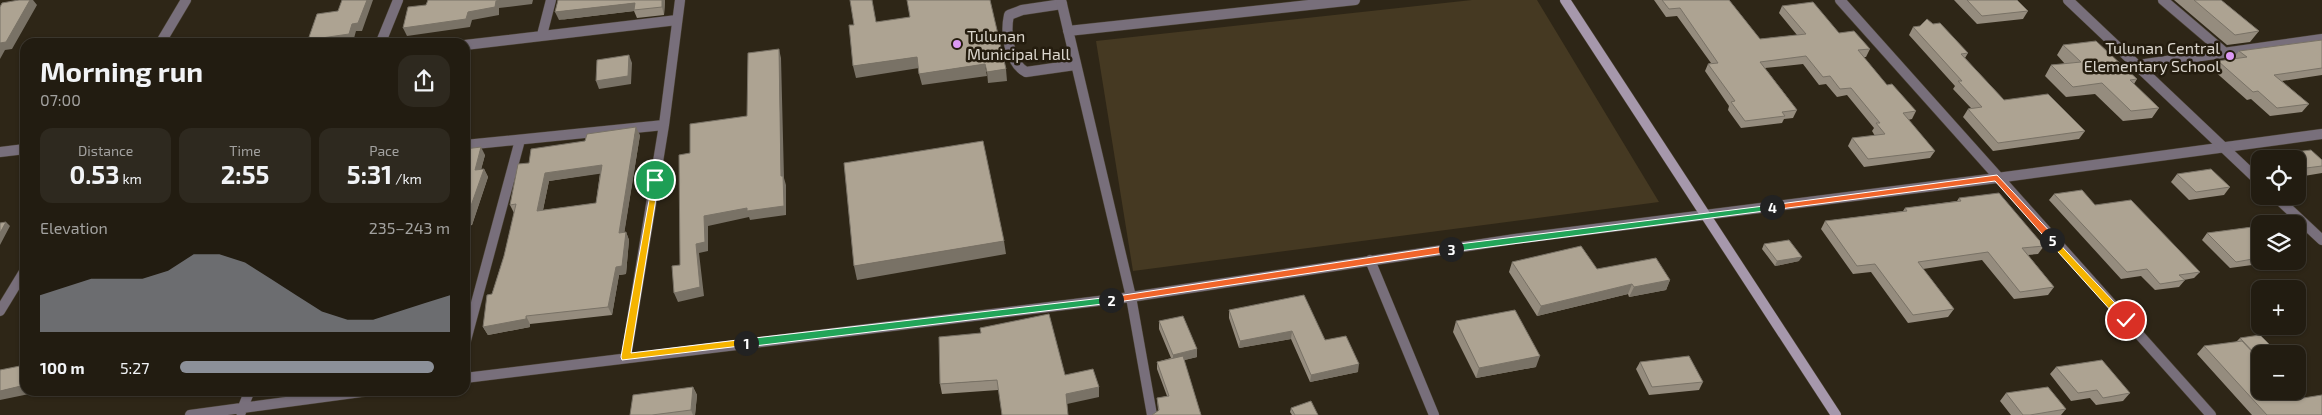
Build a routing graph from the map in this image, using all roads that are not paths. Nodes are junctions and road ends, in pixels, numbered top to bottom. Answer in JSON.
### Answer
{"nodes":[{"id":1,"x":186,"y":0,"type":"edge"},
{"id":2,"x":398,"y":0,"type":"edge"},
{"id":3,"x":551,"y":0,"type":"edge"},
{"id":4,"x":680,"y":0,"type":"edge"},
{"id":5,"x":1355,"y":0,"type":"edge"},
{"id":6,"x":1565,"y":0,"type":"edge"},
{"id":7,"x":1840,"y":0,"type":"edge"},
{"id":8,"x":2068,"y":0,"type":"edge"},
{"id":9,"x":2163,"y":0,"type":"edge"},
{"id":10,"x":1062,"y":2,"type":"edge"},
{"id":11,"x":676,"y":20,"type":"junction"},
{"id":12,"x":1068,"y":30,"type":"junction"},
{"id":13,"x":542,"y":35,"type":"junction"},
{"id":14,"x":163,"y":38,"type":"edge"},
{"id":15,"x":383,"y":38,"type":"edge"},
{"id":16,"x":2322,"y":39,"type":"edge"},
{"id":17,"x":470,"y":44,"type":"edge"},
{"id":18,"x":2224,"y":52,"type":"junction"},
{"id":19,"x":1076,"y":65,"type":"junction"},
{"id":20,"x":2138,"y":65,"type":"junction"},
{"id":21,"x":664,"y":125,"type":"junction"},
{"id":22,"x":2322,"y":134,"type":"edge"},
{"id":23,"x":520,"y":140,"type":"junction"},
{"id":24,"x":470,"y":145,"type":"edge"},
{"id":25,"x":2224,"y":148,"type":"junction"},
{"id":26,"x":20,"y":149,"type":"edge"},
{"id":27,"x":0,"y":152,"type":"edge"},
{"id":28,"x":2251,"y":174,"type":"edge"},
{"id":29,"x":1997,"y":178,"type":"junction"},
{"id":30,"x":2285,"y":205,"type":"edge"},
{"id":31,"x":1706,"y":216,"type":"junction"},
{"id":32,"x":2322,"y":240,"type":"edge"},
{"id":33,"x":1370,"y":260,"type":"junction"},
{"id":34,"x":20,"y":278,"type":"edge"},
{"id":35,"x":1131,"y":298,"type":"junction"},
{"id":36,"x":0,"y":311,"type":"edge"},
{"id":37,"x":470,"y":325,"type":"edge"},
{"id":38,"x":626,"y":357,"type":"junction"},
{"id":39,"x":470,"y":377,"type":"edge"},
{"id":40,"x":248,"y":396,"type":"edge"},
{"id":41,"x":339,"y":396,"type":"edge"},
{"id":42,"x":241,"y":412,"type":"edge"},
{"id":43,"x":190,"y":415,"type":"edge"},
{"id":44,"x":1152,"y":415,"type":"edge"},
{"id":45,"x":1434,"y":415,"type":"edge"},
{"id":46,"x":1836,"y":415,"type":"edge"},
{"id":47,"x":2211,"y":415,"type":"edge"}],
"edges":[{"from":1,"to":14,"type":"street"},
{"from":2,"to":15,"type":"street"},
{"from":3,"to":13,"type":"street"},
{"from":4,"to":11,"type":"street"},
{"from":5,"to":12,"type":"street"},
{"from":6,"to":31,"type":"main road"},
{"from":7,"to":29,"type":"street"},
{"from":8,"to":20,"type":"street"},
{"from":9,"to":18,"type":"street"},
{"from":10,"to":12,"type":"street"},
{"from":10,"to":19,"type":"street"},
{"from":11,"to":13,"type":"street"},
{"from":11,"to":21,"type":"street"},
{"from":12,"to":19,"type":"street"},
{"from":13,"to":17,"type":"street"},
{"from":16,"to":18,"type":"street"},
{"from":18,"to":20,"type":"street"},
{"from":19,"to":35,"type":"street"},
{"from":20,"to":25,"type":"street"},
{"from":21,"to":23,"type":"street"},
{"from":21,"to":38,"type":"street"},
{"from":22,"to":25,"type":"street"},
{"from":23,"to":24,"type":"street"},
{"from":23,"to":37,"type":"street"},
{"from":25,"to":28,"type":"street"},
{"from":25,"to":29,"type":"street"},
{"from":26,"to":27,"type":"street"},
{"from":29,"to":31,"type":"street"},
{"from":29,"to":47,"type":"street"},
{"from":30,"to":32,"type":"street"},
{"from":31,"to":33,"type":"street"},
{"from":31,"to":46,"type":"main road"},
{"from":33,"to":35,"type":"street"},
{"from":33,"to":45,"type":"street"},
{"from":34,"to":36,"type":"street"},
{"from":35,"to":38,"type":"street"},
{"from":35,"to":44,"type":"street"},
{"from":38,"to":39,"type":"street"},
{"from":40,"to":42,"type":"street"},
{"from":41,"to":42,"type":"street"},
{"from":42,"to":43,"type":"street"}]}
